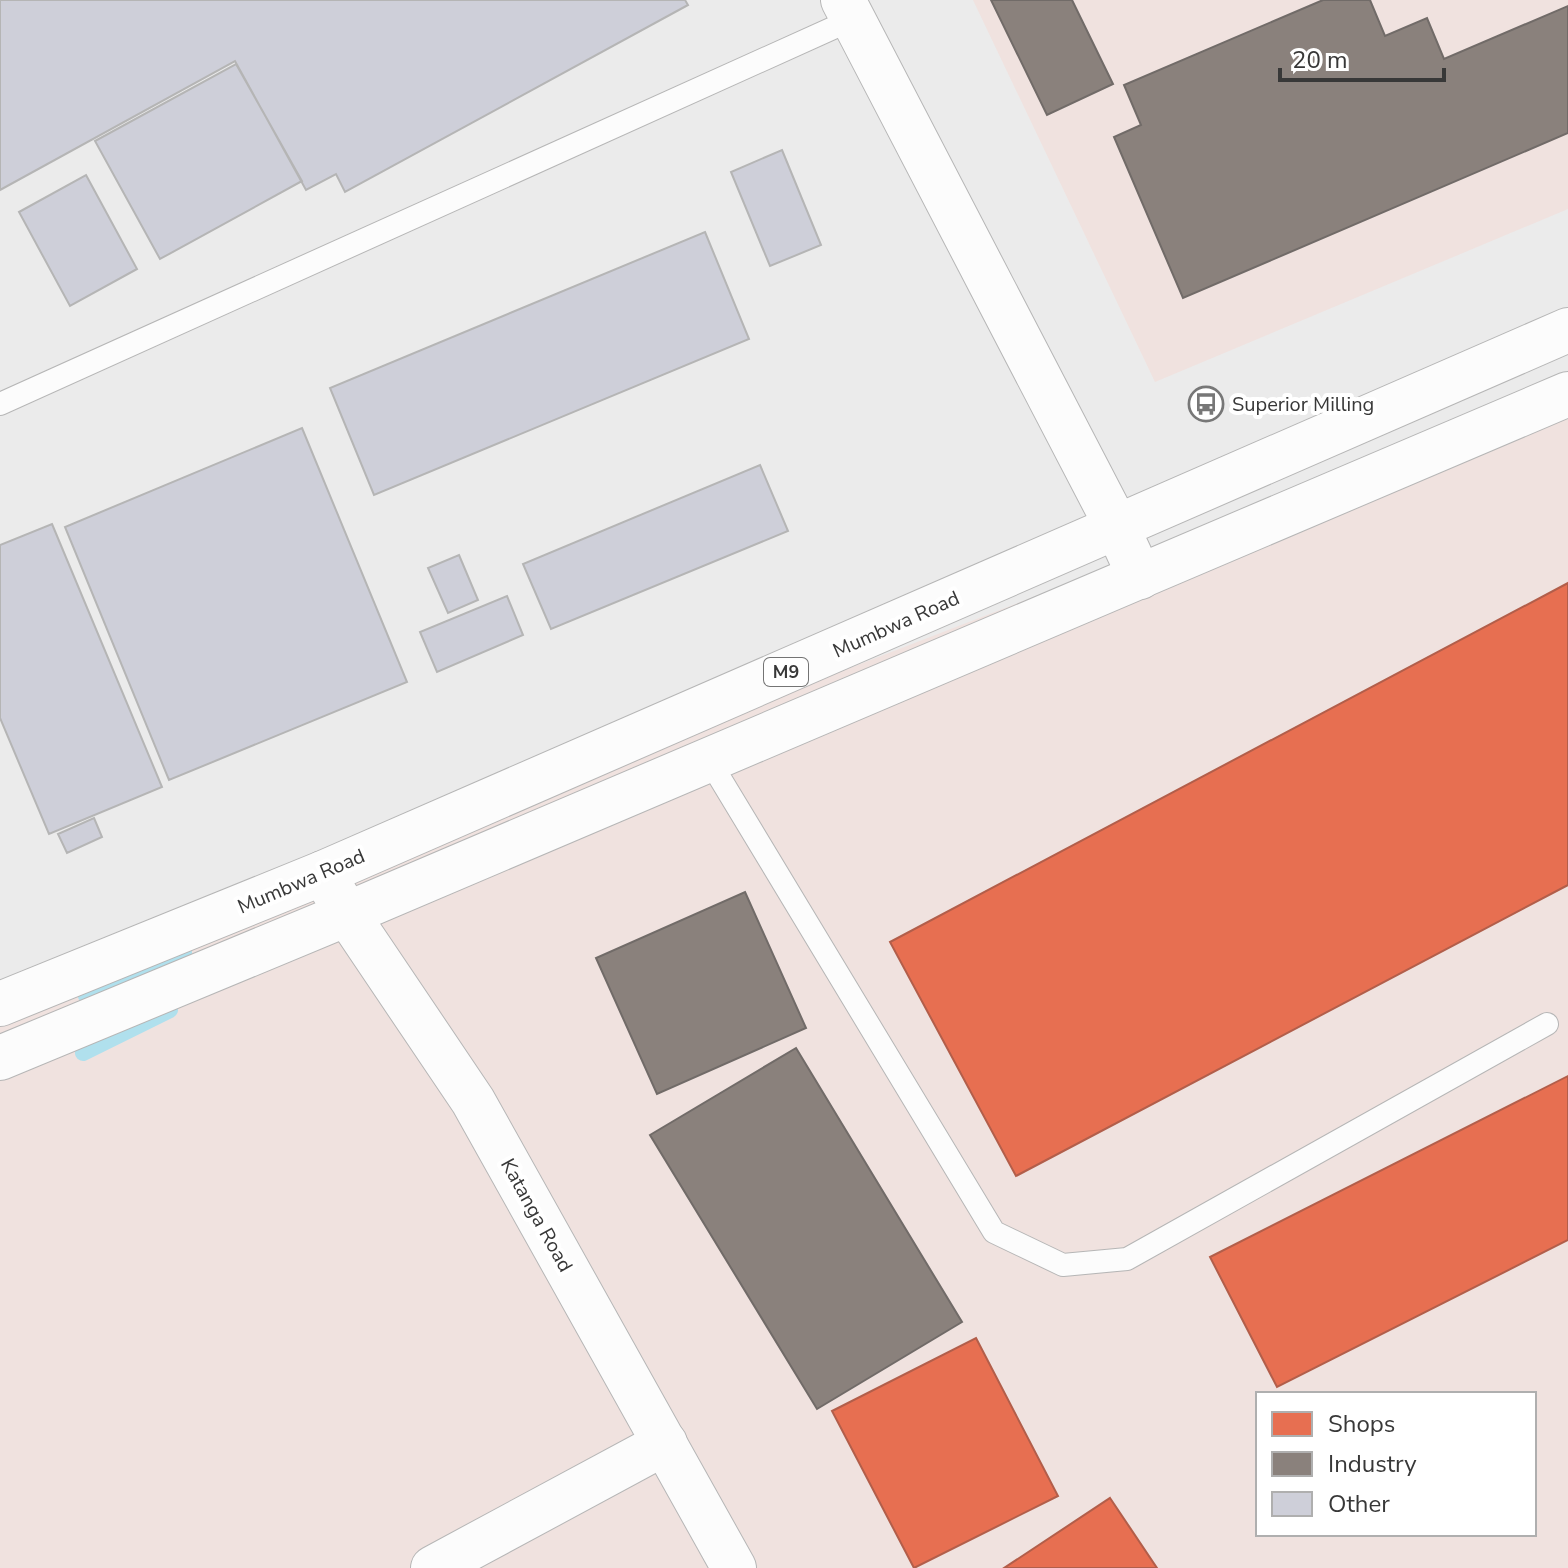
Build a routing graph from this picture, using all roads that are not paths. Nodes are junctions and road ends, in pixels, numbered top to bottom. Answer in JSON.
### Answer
{"nodes":[{"id":1,"x":848,"y":10,"type":"edge"},
{"id":2,"x":1568,"y":330,"type":"edge"},
{"id":3,"x":1568,"y":394,"type":"edge"},
{"id":4,"x":0,"y":404,"type":"edge"},
{"id":5,"x":1116,"y":525,"type":"junction"},
{"id":6,"x":1140,"y":577,"type":"junction"},
{"id":7,"x":709,"y":760,"type":"junction"},
{"id":8,"x":323,"y":873,"type":"junction"},
{"id":9,"x":347,"y":914,"type":"junction"},
{"id":10,"x":0,"y":1004,"type":"edge"},
{"id":11,"x":1547,"y":1024,"type":"dead end"},
{"id":12,"x":0,"y":1058,"type":"edge"},
{"id":13,"x":665,"y":1443,"type":"junction"},
{"id":14,"x":433,"y":1568,"type":"edge"},
{"id":15,"x":734,"y":1568,"type":"edge"}],
"edges":[{"from":1,"to":4,"type":"lane"},
{"from":1,"to":5,"type":"main road"},
{"from":2,"to":5,"type":"main road","name":"Mumbwa Road","number":"M9"},
{"from":3,"to":6,"type":"main road","number":"M9"},
{"from":5,"to":6,"type":"main road"},
{"from":5,"to":8,"type":"main road","name":"Mumbwa Road","number":"M9"},
{"from":6,"to":7,"type":"main road","number":"M9"},
{"from":7,"to":9,"type":"main road","number":"M9"},
{"from":7,"to":11,"type":"lane"},
{"from":8,"to":9,"type":"main road","name":"Katanga Road"},
{"from":8,"to":10,"type":"main road","name":"Mumbwa Road","number":"M9"},
{"from":9,"to":12,"type":"main road","number":"M9"},
{"from":9,"to":13,"type":"main road","name":"Katanga Road"},
{"from":13,"to":14,"type":"main road"},
{"from":13,"to":15,"type":"main road","name":"Katanga Road"}]}
